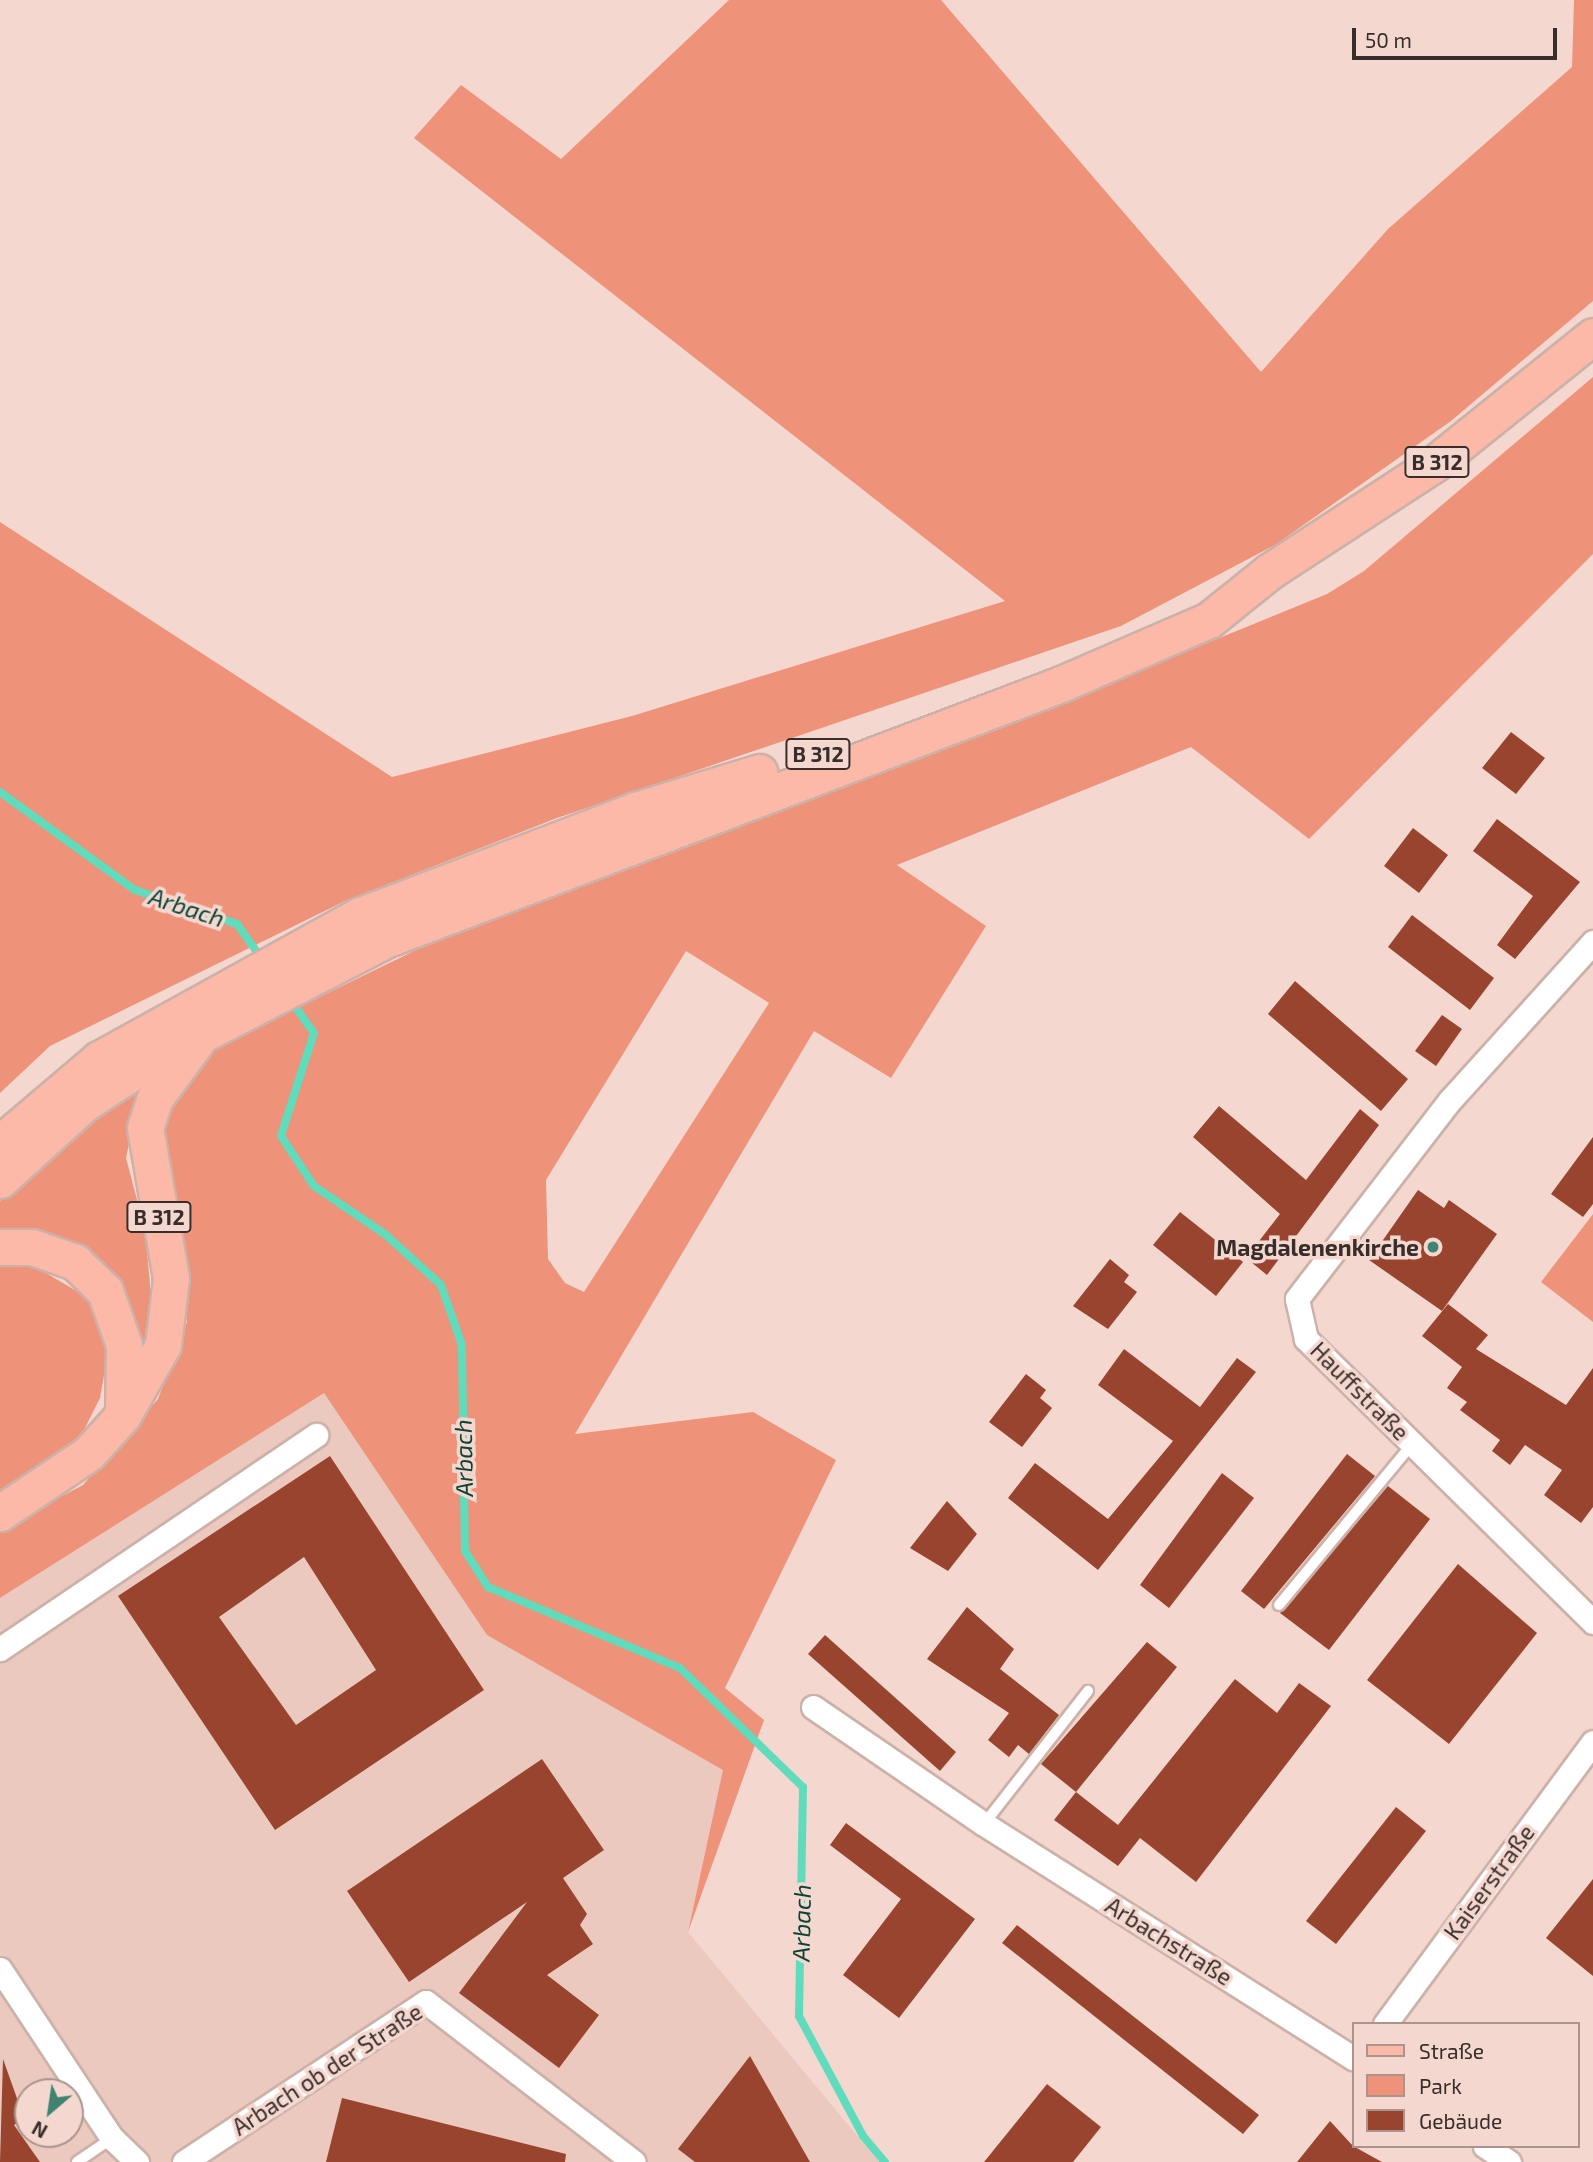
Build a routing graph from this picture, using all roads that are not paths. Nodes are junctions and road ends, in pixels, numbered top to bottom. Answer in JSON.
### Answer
{"nodes":[{"id":1,"x":1593,"y":336,"type":"edge"},
{"id":2,"x":1270,"y":571,"type":"junction"},
{"id":3,"x":1593,"y":942,"type":"edge"},
{"id":4,"x":209,"y":1029,"type":"junction"},
{"id":5,"x":0,"y":1143,"type":"edge"},
{"id":6,"x":0,"y":1180,"type":"edge"},
{"id":7,"x":0,"y":1247,"type":"edge"},
{"id":8,"x":122,"y":1415,"type":"junction"},
{"id":9,"x":316,"y":1436,"type":"dead end"},
{"id":10,"x":1412,"y":1444,"type":"junction"},
{"id":11,"x":0,"y":1513,"type":"edge"},
{"id":12,"x":1279,"y":1605,"type":"dead end"},
{"id":13,"x":1593,"y":1622,"type":"edge"},
{"id":14,"x":0,"y":1649,"type":"edge"},
{"id":15,"x":1088,"y":1691,"type":"dead end"},
{"id":16,"x":813,"y":1707,"type":"dead end"},
{"id":17,"x":1593,"y":1742,"type":"edge"},
{"id":18,"x":984,"y":1824,"type":"junction"},
{"id":19,"x":0,"y":1969,"type":"edge"},
{"id":20,"x":1386,"y":2022,"type":"edge"},
{"id":21,"x":1352,"y":2057,"type":"edge"},
{"id":22,"x":112,"y":2138,"type":"junction"},
{"id":23,"x":1488,"y":2148,"type":"edge"},
{"id":24,"x":77,"y":2162,"type":"edge"},
{"id":25,"x":136,"y":2162,"type":"edge"},
{"id":26,"x":184,"y":2162,"type":"edge"},
{"id":27,"x":634,"y":2162,"type":"edge"},
{"id":28,"x":1509,"y":2162,"type":"edge"}],
"edges":[{"from":1,"to":2,"type":"main road","number":"B 312"},
{"from":2,"to":4,"type":"main road","number":"B 312"},
{"from":2,"to":5,"type":"main road","number":"B 312"},
{"from":3,"to":10,"type":"street","name":"Hauffstraße"},
{"from":4,"to":6,"type":"main road","number":"B 312"},
{"from":4,"to":8,"type":"main road","number":"B 312"},
{"from":7,"to":8,"type":"main road"},
{"from":8,"to":11,"type":"main road","number":"B 312"},
{"from":9,"to":14,"type":"street"},
{"from":10,"to":12,"type":"lane"},
{"from":10,"to":13,"type":"street","name":"Hauffstraße"},
{"from":15,"to":18,"type":"lane"},
{"from":16,"to":18,"type":"street","name":"Arbachstraße"},
{"from":17,"to":20,"type":"street","name":"Kaiserstraße"},
{"from":18,"to":21,"type":"street","name":"Arbachstraße"},
{"from":19,"to":22,"type":"street"},
{"from":22,"to":24,"type":"lane"},
{"from":22,"to":25,"type":"street"},
{"from":23,"to":28,"type":"street"},
{"from":26,"to":27,"type":"street","name":"Arbach ob der Straße"}]}
